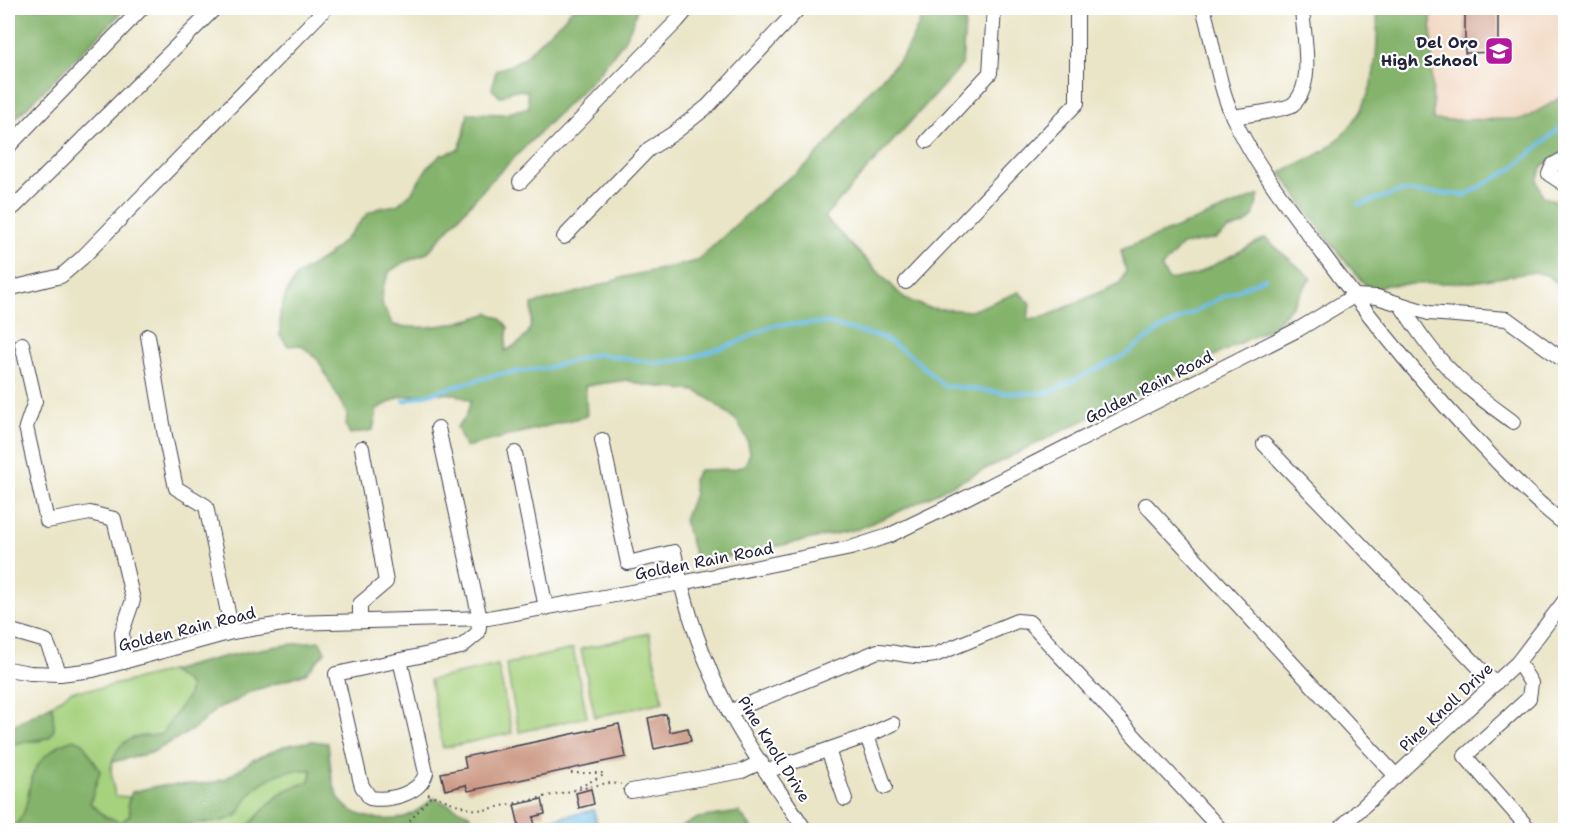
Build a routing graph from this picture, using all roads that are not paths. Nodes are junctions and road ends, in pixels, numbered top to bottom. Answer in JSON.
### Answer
{"nodes":[{"id":1,"x":142,"y":8,"type":"edge"},
{"id":2,"x":215,"y":8,"type":"edge"},
{"id":3,"x":326,"y":8,"type":"edge"},
{"id":4,"x":688,"y":8,"type":"edge"},
{"id":5,"x":799,"y":8,"type":"edge"},
{"id":6,"x":994,"y":8,"type":"edge"},
{"id":7,"x":1077,"y":8,"type":"edge"},
{"id":8,"x":1203,"y":8,"type":"edge"},
{"id":9,"x":1302,"y":8,"type":"edge"},
{"id":10,"x":1233,"y":117,"type":"junction"},
{"id":11,"x":927,"y":141,"type":"dead end"},
{"id":12,"x":8,"y":147,"type":"edge"},
{"id":13,"x":1566,"y":158,"type":"edge"},
{"id":14,"x":520,"y":182,"type":"dead end"},
{"id":15,"x":1566,"y":185,"type":"edge"},
{"id":16,"x":8,"y":204,"type":"edge"},
{"id":17,"x":564,"y":237,"type":"dead end"},
{"id":18,"x":906,"y":282,"type":"dead end"},
{"id":19,"x":8,"y":289,"type":"edge"},
{"id":20,"x":1354,"y":296,"type":"junction"},
{"id":21,"x":1400,"y":304,"type":"junction"},
{"id":22,"x":148,"y":336,"type":"dead end"},
{"id":23,"x":22,"y":344,"type":"dead end"},
{"id":24,"x":1566,"y":362,"type":"edge"},
{"id":25,"x":1513,"y":422,"type":"dead end"},
{"id":26,"x":438,"y":428,"type":"dead end"},
{"id":27,"x":602,"y":440,"type":"dead end"},
{"id":28,"x":1264,"y":444,"type":"dead end"},
{"id":29,"x":362,"y":448,"type":"dead end"},
{"id":30,"x":515,"y":453,"type":"dead end"},
{"id":31,"x":1146,"y":505,"type":"dead end"},
{"id":32,"x":1566,"y":525,"type":"edge"},
{"id":33,"x":681,"y":583,"type":"junction"},
{"id":34,"x":1566,"y":599,"type":"edge"},
{"id":35,"x":546,"y":608,"type":"junction"},
{"id":36,"x":480,"y":619,"type":"junction"},
{"id":37,"x":360,"y":621,"type":"junction"},
{"id":38,"x":8,"y":630,"type":"edge"},
{"id":39,"x":232,"y":632,"type":"junction"},
{"id":40,"x":400,"y":660,"type":"junction"},
{"id":41,"x":124,"y":662,"type":"junction"},
{"id":42,"x":1518,"y":662,"type":"junction"},
{"id":43,"x":8,"y":669,"type":"edge"},
{"id":44,"x":60,"y":674,"type":"junction"},
{"id":45,"x":1495,"y":684,"type":"junction"},
{"id":46,"x":729,"y":712,"type":"junction"},
{"id":47,"x":893,"y":724,"type":"dead end"},
{"id":48,"x":867,"y":736,"type":"junction"},
{"id":49,"x":828,"y":750,"type":"junction"},
{"id":50,"x":764,"y":766,"type":"junction"},
{"id":51,"x":1396,"y":776,"type":"junction"},
{"id":52,"x":885,"y":787,"type":"dead end"},
{"id":53,"x":631,"y":791,"type":"road end"},
{"id":54,"x":845,"y":799,"type":"dead end"},
{"id":55,"x":806,"y":831,"type":"edge"},
{"id":56,"x":1221,"y":831,"type":"edge"},
{"id":57,"x":1338,"y":831,"type":"edge"},
{"id":58,"x":1530,"y":831,"type":"edge"}],
"edges":[{"from":1,"to":12,"type":"street"},
{"from":2,"to":16,"type":"street"},
{"from":3,"to":19,"type":"street"},
{"from":4,"to":14,"type":"street"},
{"from":5,"to":17,"type":"street"},
{"from":6,"to":11,"type":"street"},
{"from":7,"to":18,"type":"street"},
{"from":8,"to":10,"type":"street"},
{"from":9,"to":10,"type":"street"},
{"from":10,"to":20,"type":"street"},
{"from":13,"to":15,"type":"street"},
{"from":20,"to":21,"type":"street"},
{"from":20,"to":32,"type":"street"},
{"from":20,"to":33,"type":"street","name":"Golden Rain Road"},
{"from":21,"to":24,"type":"street"},
{"from":21,"to":25,"type":"street"},
{"from":22,"to":39,"type":"street"},
{"from":23,"to":41,"type":"street"},
{"from":26,"to":36,"type":"street"},
{"from":27,"to":33,"type":"street","name":"Pine Knoll Drive"},
{"from":28,"to":45,"type":"street"},
{"from":29,"to":37,"type":"street"},
{"from":30,"to":35,"type":"street"},
{"from":31,"to":51,"type":"street"},
{"from":33,"to":35,"type":"street","name":"Golden Rain Road"},
{"from":33,"to":46,"type":"street","name":"Pine Knoll Drive"},
{"from":34,"to":42,"type":"street","name":"Pine Knoll Drive"},
{"from":35,"to":36,"type":"street","name":"Golden Rain Road"},
{"from":36,"to":37,"type":"street","name":"Golden Rain Road"},
{"from":36,"to":40,"type":"street"},
{"from":37,"to":39,"type":"street","name":"Golden Rain Road"},
{"from":38,"to":44,"type":"street"},
{"from":39,"to":41,"type":"street","name":"Golden Rain Road"},
{"from":40,"to":40,"type":"street"},
{"from":41,"to":44,"type":"street","name":"Golden Rain Road"},
{"from":42,"to":45,"type":"street","name":"Pine Knoll Drive"},
{"from":42,"to":58,"type":"street"},
{"from":43,"to":44,"type":"street","name":"Golden Rain Road"},
{"from":45,"to":51,"type":"street","name":"Pine Knoll Drive"},
{"from":46,"to":50,"type":"street","name":"Pine Knoll Drive"},
{"from":46,"to":56,"type":"street"},
{"from":47,"to":48,"type":"street"},
{"from":48,"to":49,"type":"street"},
{"from":48,"to":52,"type":"street"},
{"from":49,"to":50,"type":"street"},
{"from":49,"to":54,"type":"street"},
{"from":50,"to":53,"type":"street"},
{"from":50,"to":55,"type":"street","name":"Pine Knoll Drive"},
{"from":51,"to":57,"type":"street","name":"Pine Knoll Drive"}]}
